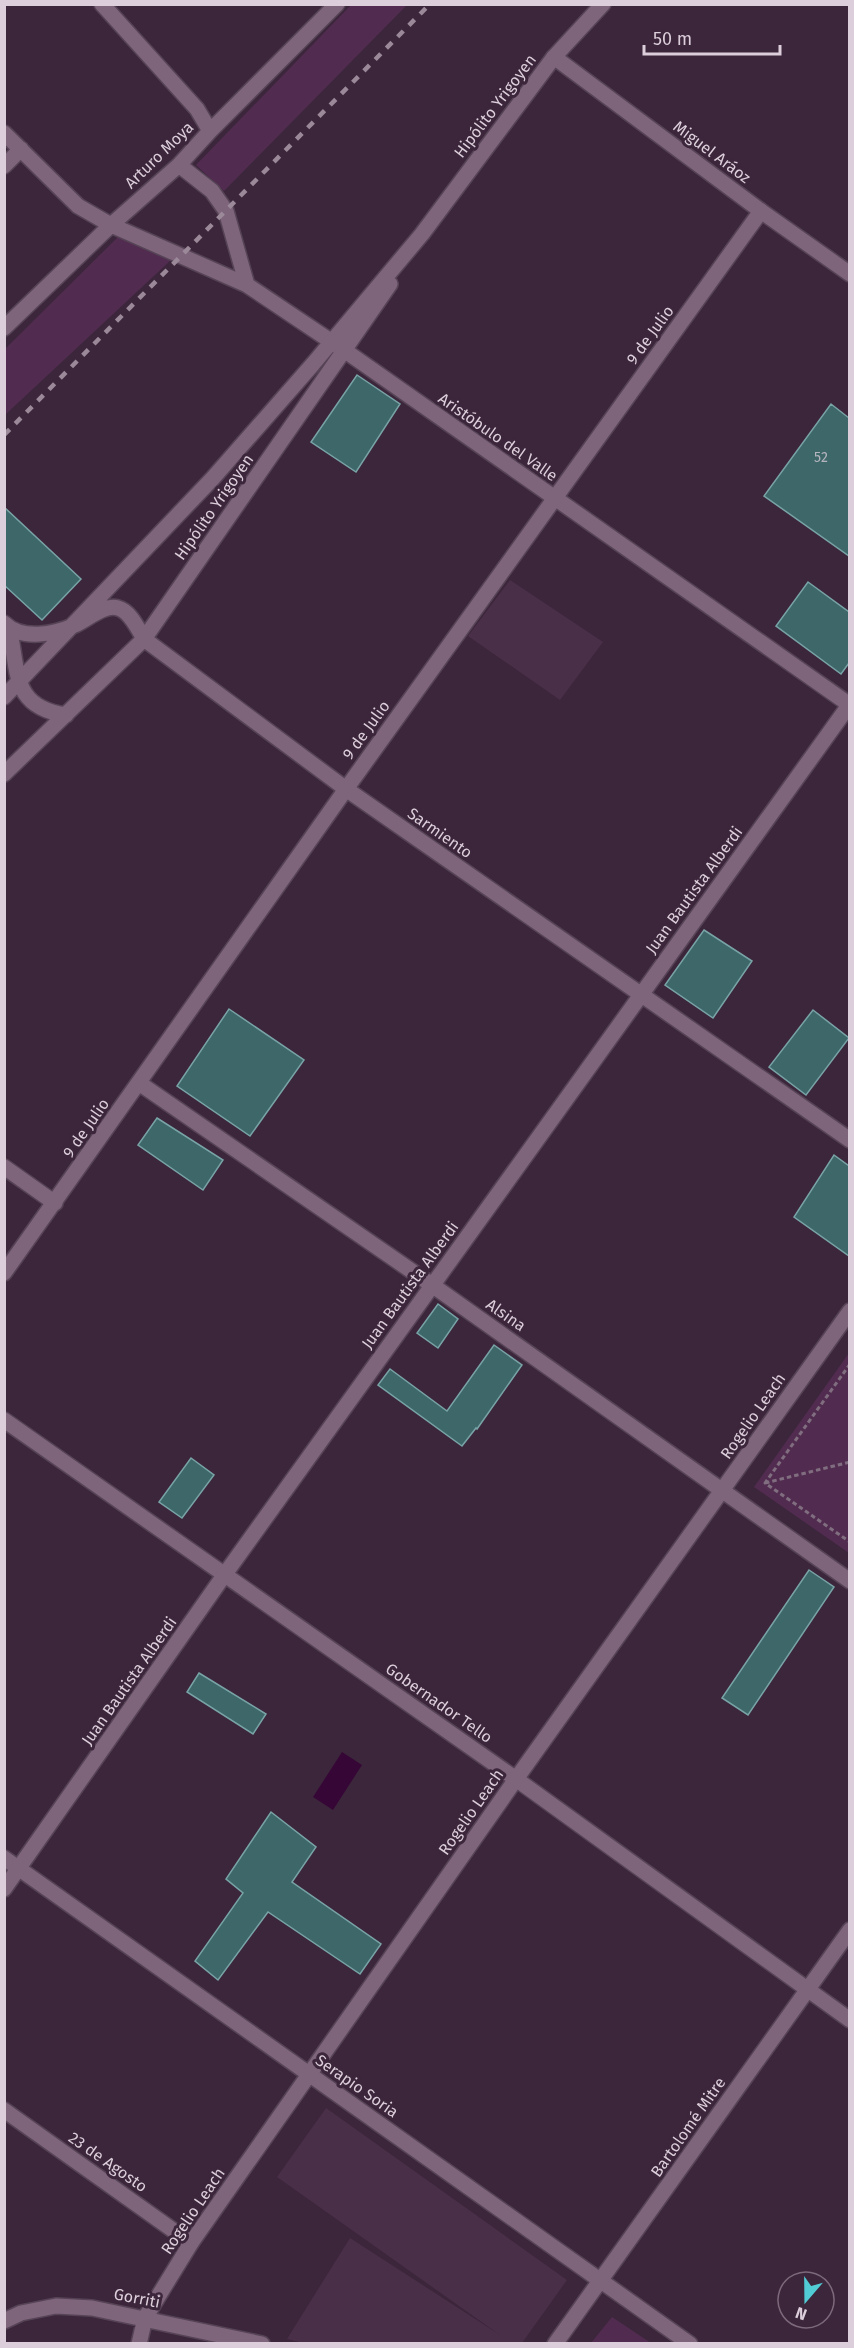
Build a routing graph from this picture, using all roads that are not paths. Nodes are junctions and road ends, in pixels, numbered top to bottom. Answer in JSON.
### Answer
{"nodes":[{"id":1,"x":337,"y":4,"type":"edge"},
{"id":2,"x":603,"y":4,"type":"edge"},
{"id":3,"x":113,"y":8,"type":"edge"},
{"id":4,"x":554,"y":57,"type":"junction"},
{"id":5,"x":210,"y":130,"type":"junction"},
{"id":6,"x":4,"y":133,"type":"edge"},
{"id":7,"x":21,"y":149,"type":"junction"},
{"id":8,"x":179,"y":165,"type":"junction"},
{"id":9,"x":4,"y":166,"type":"edge"},
{"id":10,"x":761,"y":211,"type":"junction"},
{"id":11,"x":111,"y":225,"type":"junction"},
{"id":12,"x":422,"y":234,"type":"junction"},
{"id":13,"x":849,"y":274,"type":"edge"},
{"id":14,"x":247,"y":285,"type":"junction"},
{"id":15,"x":4,"y":328,"type":"edge"},
{"id":16,"x":331,"y":342,"type":"junction"},
{"id":17,"x":344,"y":350,"type":"junction"},
{"id":18,"x":554,"y":499,"type":"junction"},
{"id":19,"x":7,"y":626,"type":"edge"},
{"id":20,"x":74,"y":626,"type":"junction"},
{"id":21,"x":144,"y":639,"type":"junction"},
{"id":22,"x":19,"y":682,"type":"junction"},
{"id":23,"x":4,"y":697,"type":"edge"},
{"id":24,"x":849,"y":704,"type":"edge"},
{"id":25,"x":66,"y":715,"type":"junction"},
{"id":26,"x":4,"y":774,"type":"edge"},
{"id":27,"x":346,"y":789,"type":"junction"},
{"id":28,"x":640,"y":994,"type":"junction"},
{"id":29,"x":139,"y":1083,"type":"junction"},
{"id":30,"x":849,"y":1140,"type":"edge"},
{"id":31,"x":4,"y":1167,"type":"edge"},
{"id":32,"x":56,"y":1203,"type":"junction"},
{"id":33,"x":4,"y":1273,"type":"edge"},
{"id":34,"x":432,"y":1285,"type":"junction"},
{"id":35,"x":849,"y":1311,"type":"edge"},
{"id":36,"x":4,"y":1420,"type":"edge"},
{"id":37,"x":722,"y":1491,"type":"junction"},
{"id":38,"x":225,"y":1574,"type":"junction"},
{"id":39,"x":849,"y":1581,"type":"edge"},
{"id":40,"x":516,"y":1779,"type":"junction"},
{"id":41,"x":4,"y":1858,"type":"edge"},
{"id":42,"x":20,"y":1868,"type":"junction"},
{"id":43,"x":4,"y":1889,"type":"edge"},
{"id":44,"x":849,"y":1930,"type":"edge"},
{"id":45,"x":807,"y":1990,"type":"junction"},
{"id":46,"x":849,"y":2020,"type":"edge"},
{"id":47,"x":309,"y":2074,"type":"junction"},
{"id":48,"x":4,"y":2110,"type":"edge"},
{"id":49,"x":191,"y":2243,"type":"junction"},
{"id":50,"x":601,"y":2282,"type":"junction"},
{"id":51,"x":146,"y":2318,"type":"junction"},
{"id":52,"x":4,"y":2321,"type":"edge"},
{"id":53,"x":140,"y":2342,"type":"edge"},
{"id":54,"x":262,"y":2343,"type":"edge"},
{"id":55,"x":555,"y":2343,"type":"edge"},
{"id":56,"x":690,"y":2343,"type":"edge"}],
"edges":[{"from":1,"to":5,"type":"street","name":"Arturo Moya"},
{"from":2,"to":4,"type":"street","name":"Hipólito Yrigoyen"},
{"from":3,"to":5,"type":"street"},
{"from":4,"to":10,"type":"street","name":"Miguel Aráoz"},
{"from":4,"to":12,"type":"street","name":"Hipólito Yrigoyen"},
{"from":5,"to":8,"type":"street","name":"Arturo Moya"},
{"from":6,"to":7,"type":"street","name":"Aristóbulo del Valle"},
{"from":7,"to":9,"type":"street"},
{"from":7,"to":11,"type":"street","name":"Aristóbulo del Valle"},
{"from":8,"to":11,"type":"street","name":"Arturo Moya"},
{"from":8,"to":14,"type":"street"},
{"from":10,"to":13,"type":"street","name":"Miguel Aráoz"},
{"from":10,"to":18,"type":"street","name":"9 de Julio"},
{"from":11,"to":14,"type":"street","name":"Aristóbulo del Valle"},
{"from":11,"to":15,"type":"street","name":"Arturo Moya"},
{"from":12,"to":16,"type":"street","name":"Hipólito Yrigoyen"},
{"from":12,"to":17,"type":"street","name":"Hipólito Yrigoyen"},
{"from":14,"to":16,"type":"street","name":"Aristóbulo del Valle"},
{"from":16,"to":17,"type":"street","name":"Aristóbulo del Valle"},
{"from":16,"to":20,"type":"street","name":"Hipólito Yrigoyen"},
{"from":17,"to":18,"type":"street","name":"Aristóbulo del Valle"},
{"from":17,"to":21,"type":"street","name":"Hipólito Yrigoyen"},
{"from":18,"to":24,"type":"street","name":"Aristóbulo del Valle"},
{"from":18,"to":27,"type":"street","name":"9 de Julio"},
{"from":19,"to":20,"type":"street","name":"Sarmiento"},
{"from":19,"to":22,"type":"street"},
{"from":20,"to":21,"type":"street","name":"Sarmiento"},
{"from":20,"to":22,"type":"street","name":"Hipólito Yrigoyen"},
{"from":21,"to":25,"type":"street","name":"Hipólito Yrigoyen"},
{"from":21,"to":27,"type":"street","name":"Sarmiento"},
{"from":22,"to":23,"type":"street","name":"Hipólito Yrigoyen"},
{"from":22,"to":25,"type":"street"},
{"from":24,"to":28,"type":"street","name":"Juan Bautista Alberdi"},
{"from":25,"to":26,"type":"street","name":"Hipólito Yrigoyen"},
{"from":27,"to":28,"type":"street","name":"Sarmiento"},
{"from":27,"to":29,"type":"street","name":"9 de Julio"},
{"from":28,"to":30,"type":"street","name":"Sarmiento"},
{"from":28,"to":34,"type":"street","name":"Juan Bautista Alberdi"},
{"from":29,"to":32,"type":"street","name":"9 de Julio"},
{"from":29,"to":34,"type":"street","name":"Alsina"},
{"from":31,"to":32,"type":"street"},
{"from":32,"to":33,"type":"street","name":"9 de Julio"},
{"from":34,"to":37,"type":"street","name":"Alsina"},
{"from":34,"to":38,"type":"street","name":"Juan Bautista Alberdi"},
{"from":35,"to":37,"type":"street","name":"Rogelio Leach"},
{"from":36,"to":38,"type":"street","name":"Gobernador Tello"},
{"from":37,"to":39,"type":"street","name":"Alsina"},
{"from":37,"to":40,"type":"street","name":"Rogelio Leach"},
{"from":38,"to":40,"type":"street","name":"Gobernador Tello"},
{"from":38,"to":42,"type":"street","name":"Juan Bautista Alberdi"},
{"from":40,"to":45,"type":"street","name":"Gobernador Tello"},
{"from":40,"to":47,"type":"street","name":"Rogelio Leach"},
{"from":41,"to":42,"type":"street","name":"Serapio Soria"},
{"from":42,"to":43,"type":"street","name":"Juan Bautista Alberdi"},
{"from":42,"to":47,"type":"street","name":"Serapio Soria"},
{"from":44,"to":45,"type":"street","name":"Bartolomé Mitre"},
{"from":45,"to":46,"type":"street","name":"Gobernador Tello"},
{"from":45,"to":50,"type":"street","name":"Bartolomé Mitre"},
{"from":47,"to":49,"type":"street","name":"Rogelio Leach"},
{"from":47,"to":50,"type":"street","name":"Serapio Soria"},
{"from":48,"to":49,"type":"street","name":"23 de Agosto"},
{"from":49,"to":51,"type":"street","name":"Rogelio Leach"},
{"from":50,"to":55,"type":"street","name":"Bartolomé Mitre"},
{"from":50,"to":56,"type":"street","name":"Serapio Soria"},
{"from":51,"to":52,"type":"street","name":"Gorriti"},
{"from":51,"to":53,"type":"street","name":"Rogelio Leach"},
{"from":51,"to":54,"type":"street","name":"Gorriti"}]}
